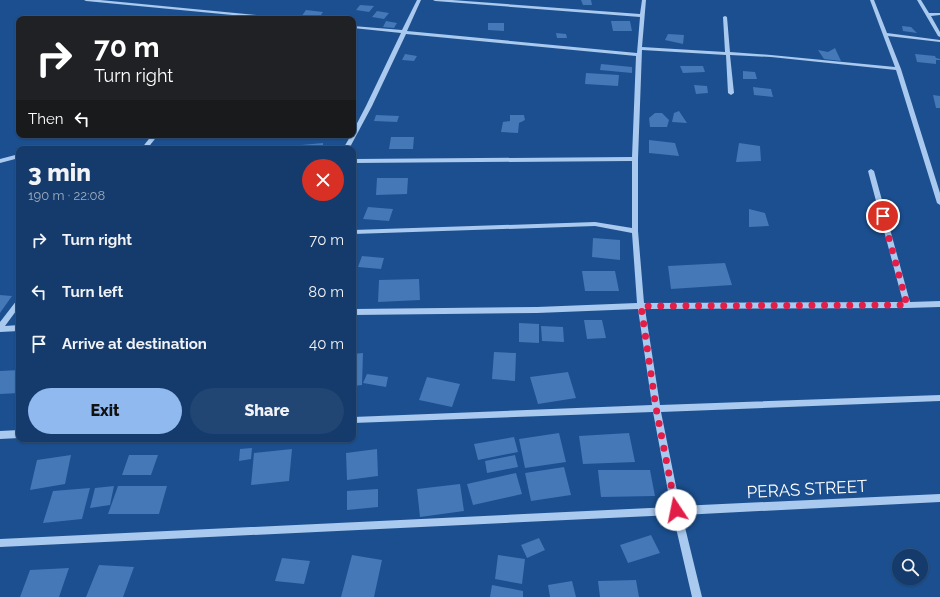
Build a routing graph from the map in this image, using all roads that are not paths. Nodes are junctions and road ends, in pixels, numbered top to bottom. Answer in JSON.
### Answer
{"nodes":[{"id":1,"x":86,"y":0,"type":"edge"},
{"id":2,"x":419,"y":0,"type":"edge"},
{"id":3,"x":436,"y":0,"type":"edge"},
{"id":4,"x":644,"y":0,"type":"edge"},
{"id":5,"x":872,"y":0,"type":"edge"},
{"id":6,"x":919,"y":0,"type":"edge"},
{"id":7,"x":940,"y":14,"type":"edge"},
{"id":8,"x":927,"y":15,"type":"junction"},
{"id":9,"x":243,"y":16,"type":"edge"},
{"id":10,"x":643,"y":16,"type":"junction"},
{"id":11,"x":726,"y":17,"type":"dead end"},
{"id":12,"x":356,"y":27,"type":"edge"},
{"id":13,"x":404,"y":34,"type":"junction"},
{"id":14,"x":885,"y":34,"type":"junction"},
{"id":15,"x":940,"y":36,"type":"edge"},
{"id":16,"x":940,"y":41,"type":"edge"},
{"id":17,"x":640,"y":48,"type":"junction"},
{"id":18,"x":729,"y":54,"type":"junction"},
{"id":19,"x":639,"y":55,"type":"junction"},
{"id":20,"x":898,"y":69,"type":"junction"},
{"id":21,"x":731,"y":93,"type":"dead end"},
{"id":22,"x":356,"y":130,"type":"edge"},
{"id":23,"x":153,"y":138,"type":"edge"},
{"id":24,"x":146,"y":146,"type":"edge"},
{"id":25,"x":16,"y":157,"type":"edge"},
{"id":26,"x":635,"y":159,"type":"junction"},
{"id":27,"x":0,"y":161,"type":"edge"},
{"id":28,"x":356,"y":161,"type":"edge"},
{"id":29,"x":871,"y":172,"type":"dead end"},
{"id":30,"x":940,"y":203,"type":"edge"},
{"id":31,"x":635,"y":231,"type":"junction"},
{"id":32,"x":356,"y":232,"type":"edge"},
{"id":33,"x":940,"y":304,"type":"edge"},
{"id":34,"x":907,"y":305,"type":"junction"},
{"id":35,"x":16,"y":306,"type":"edge"},
{"id":36,"x":641,"y":306,"type":"junction"},
{"id":37,"x":356,"y":312,"type":"edge"},
{"id":38,"x":0,"y":328,"type":"edge"},
{"id":39,"x":16,"y":328,"type":"edge"},
{"id":40,"x":940,"y":398,"type":"edge"},
{"id":41,"x":656,"y":408,"type":"junction"},
{"id":42,"x":356,"y":420,"type":"edge"},
{"id":43,"x":16,"y":434,"type":"edge"},
{"id":44,"x":0,"y":435,"type":"edge"},
{"id":45,"x":940,"y":498,"type":"edge"},
{"id":46,"x":676,"y":510,"type":"junction"},
{"id":47,"x":0,"y":543,"type":"edge"},
{"id":48,"x":697,"y":597,"type":"edge"}],
"edges":[{"from":1,"to":9,"type":"street"},
{"from":2,"to":13,"type":"street"},
{"from":3,"to":10,"type":"street"},
{"from":4,"to":10,"type":"street"},
{"from":5,"to":14,"type":"street"},
{"from":6,"to":8,"type":"street"},
{"from":7,"to":8,"type":"street"},
{"from":8,"to":15,"type":"street"},
{"from":10,"to":17,"type":"street"},
{"from":11,"to":18,"type":"street"},
{"from":12,"to":13,"type":"street"},
{"from":13,"to":19,"type":"street"},
{"from":13,"to":22,"type":"street"},
{"from":14,"to":16,"type":"street"},
{"from":14,"to":20,"type":"street"},
{"from":17,"to":18,"type":"street"},
{"from":17,"to":19,"type":"street"},
{"from":18,"to":20,"type":"street"},
{"from":18,"to":21,"type":"street"},
{"from":19,"to":26,"type":"street"},
{"from":20,"to":30,"type":"street"},
{"from":23,"to":24,"type":"street"},
{"from":25,"to":27,"type":"street"},
{"from":26,"to":28,"type":"street"},
{"from":26,"to":31,"type":"street"},
{"from":29,"to":34,"type":"street"},
{"from":31,"to":32,"type":"street"},
{"from":31,"to":36,"type":"street"},
{"from":33,"to":34,"type":"street"},
{"from":34,"to":36,"type":"street"},
{"from":35,"to":38,"type":"street"},
{"from":36,"to":37,"type":"street"},
{"from":36,"to":41,"type":"street"},
{"from":38,"to":39,"type":"street"},
{"from":40,"to":41,"type":"street"},
{"from":41,"to":42,"type":"street"},
{"from":41,"to":46,"type":"street"},
{"from":43,"to":44,"type":"street"},
{"from":45,"to":46,"type":"street","name":"PERAS STREET"},
{"from":46,"to":47,"type":"street","name":"PERAS STREET"},
{"from":46,"to":48,"type":"street"}]}
